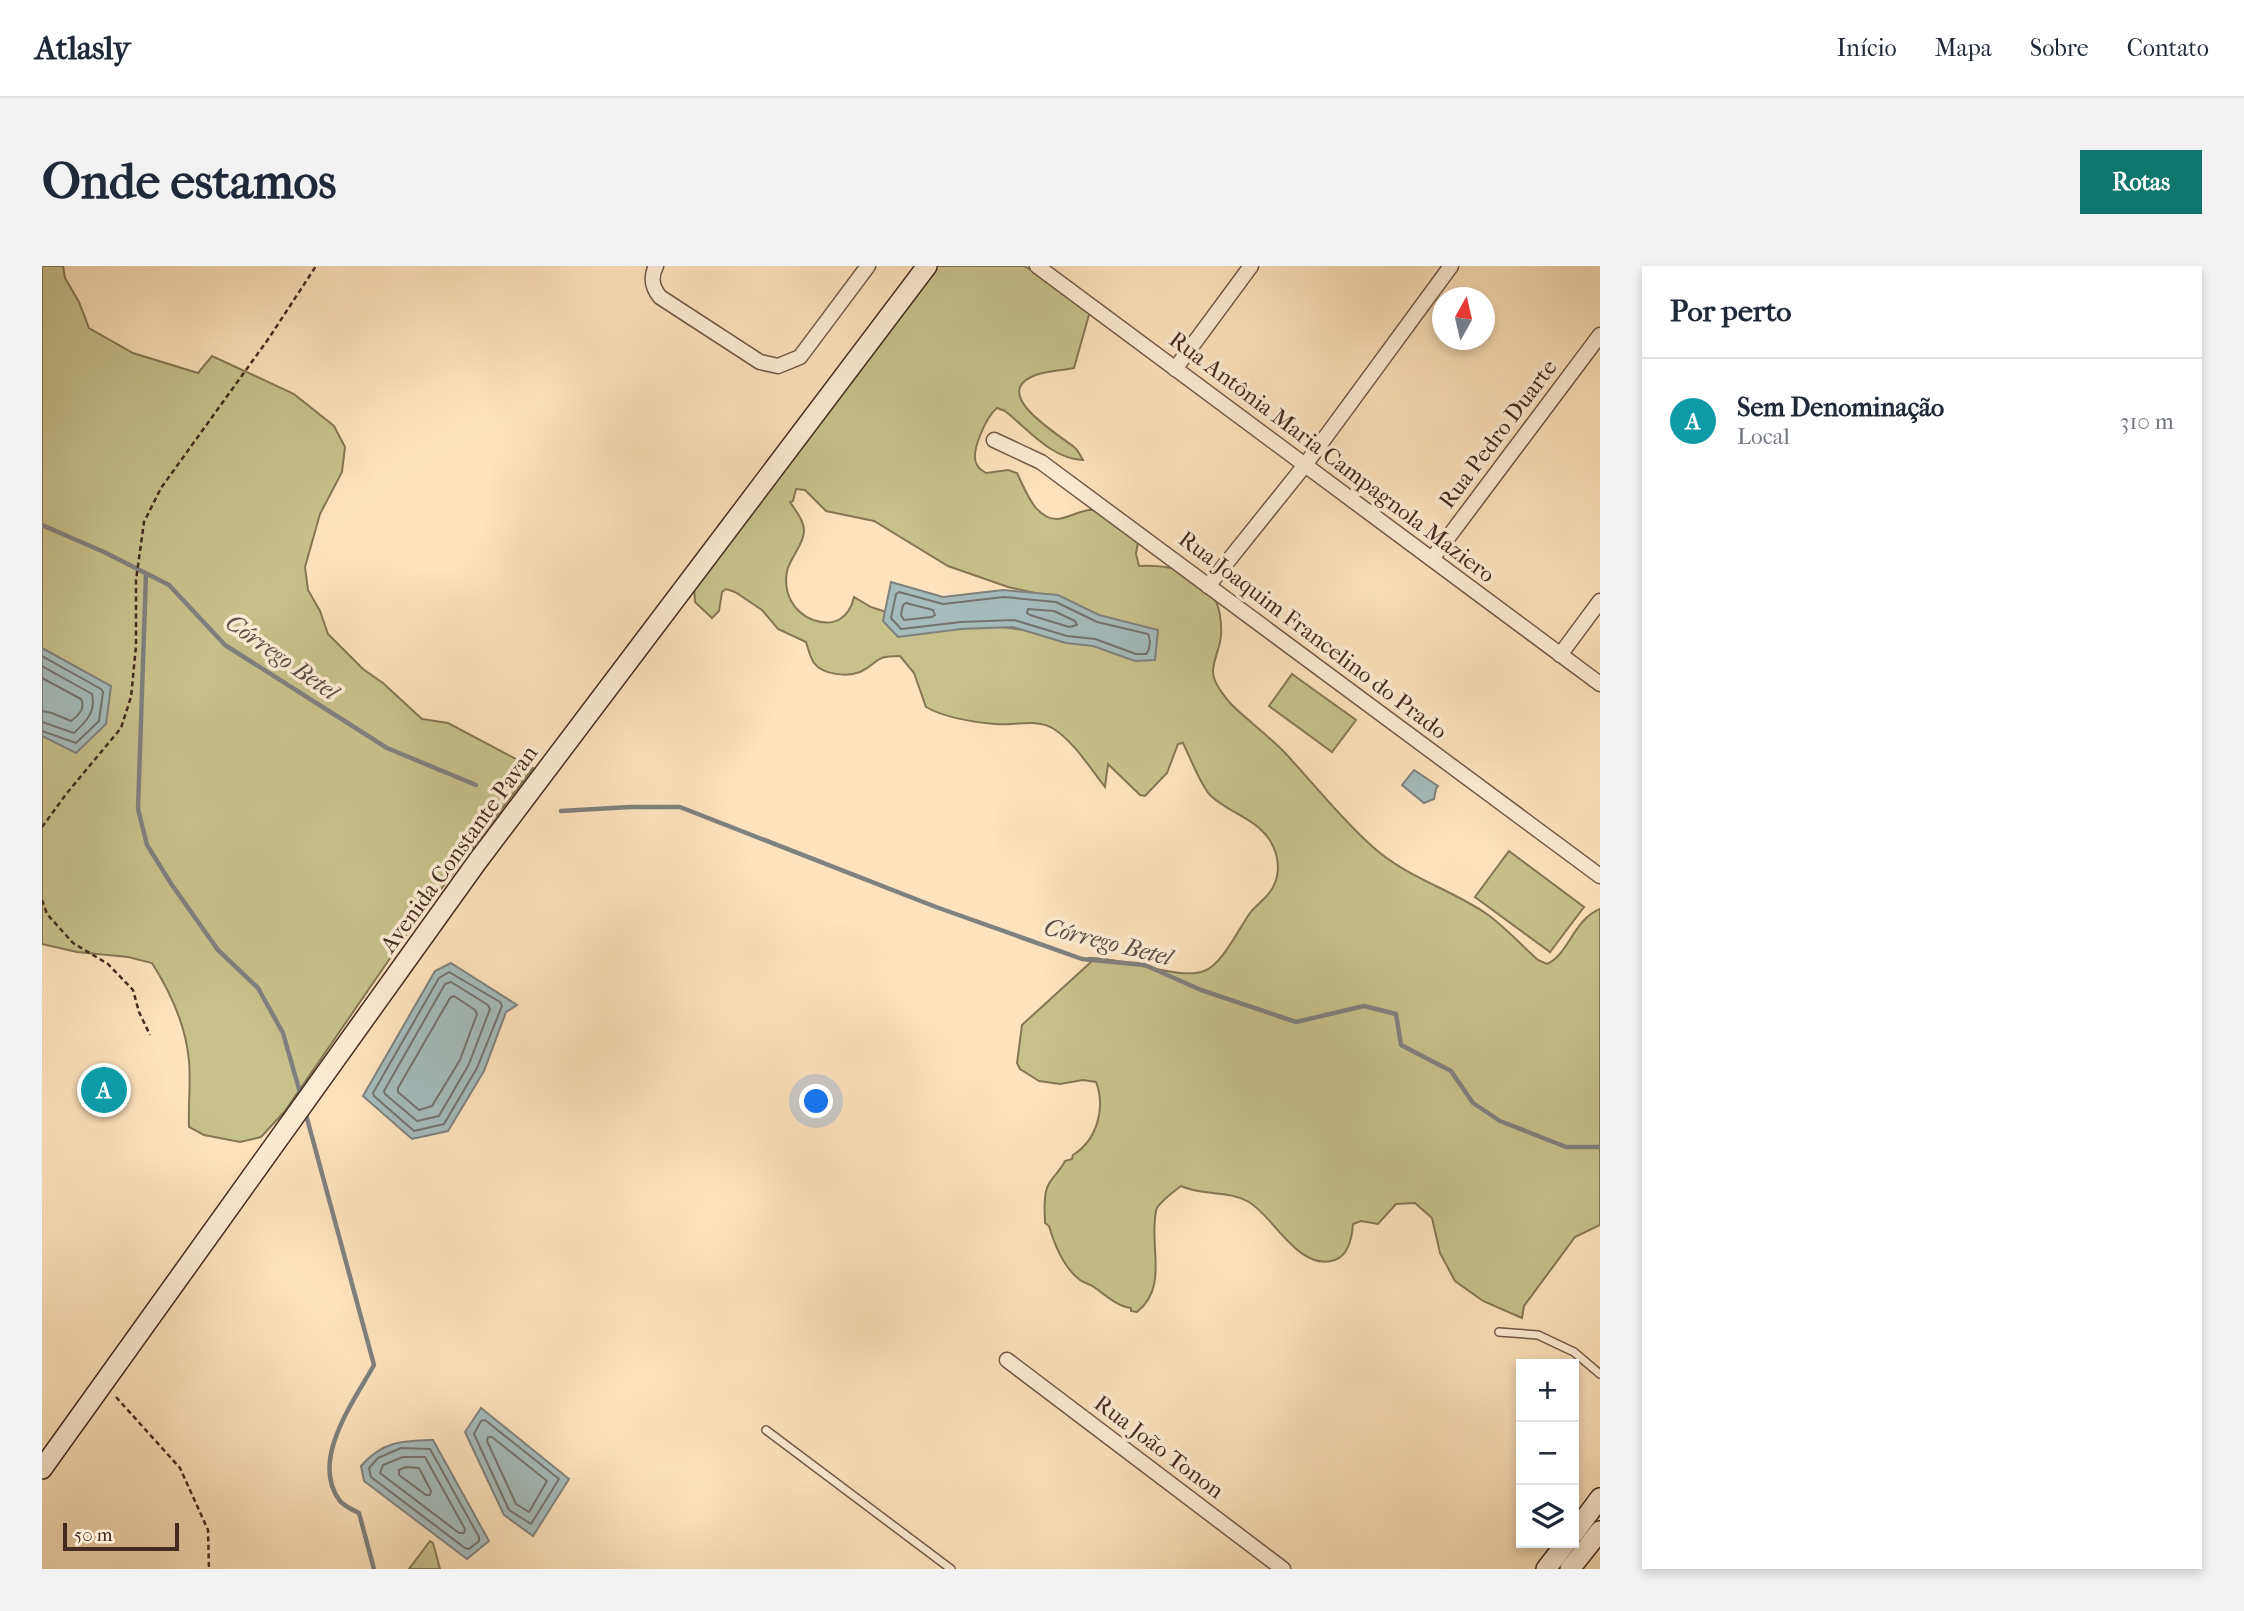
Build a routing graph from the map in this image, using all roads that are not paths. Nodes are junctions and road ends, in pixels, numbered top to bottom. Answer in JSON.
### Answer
{"nodes":[{"id":1,"x":656,"y":266,"type":"edge"},
{"id":2,"x":868,"y":266,"type":"edge"},
{"id":3,"x":927,"y":266,"type":"edge"},
{"id":4,"x":1251,"y":266,"type":"edge"},
{"id":5,"x":1451,"y":266,"type":"edge"},
{"id":6,"x":1045,"y":268,"type":"edge"},
{"id":7,"x":1600,"y":335,"type":"edge"},
{"id":8,"x":1175,"y":369,"type":"junction"},
{"id":9,"x":994,"y":440,"type":"dead end"},
{"id":10,"x":1305,"y":465,"type":"junction"},
{"id":11,"x":1432,"y":559,"type":"junction"},
{"id":12,"x":1209,"y":586,"type":"junction"},
{"id":13,"x":1600,"y":601,"type":"edge"},
{"id":14,"x":1560,"y":655,"type":"junction"},
{"id":15,"x":1600,"y":684,"type":"edge"},
{"id":16,"x":1600,"y":876,"type":"edge"},
{"id":17,"x":1499,"y":1332,"type":"dead end"},
{"id":18,"x":1007,"y":1360,"type":"dead end"},
{"id":19,"x":1600,"y":1374,"type":"edge"},
{"id":20,"x":766,"y":1430,"type":"dead end"},
{"id":21,"x":42,"y":1469,"type":"edge"},
{"id":22,"x":1600,"y":1498,"type":"edge"},
{"id":23,"x":1579,"y":1525,"type":"edge"},
{"id":24,"x":1600,"y":1531,"type":"edge"},
{"id":25,"x":1562,"y":1548,"type":"edge"},
{"id":26,"x":951,"y":1569,"type":"edge"},
{"id":27,"x":1283,"y":1569,"type":"edge"},
{"id":28,"x":1546,"y":1569,"type":"edge"},
{"id":29,"x":1570,"y":1569,"type":"edge"}],
"edges":[{"from":1,"to":2,"type":"street"},
{"from":3,"to":21,"type":"street","name":"Avenida Constante Pavan"},
{"from":4,"to":8,"type":"street"},
{"from":5,"to":10,"type":"street"},
{"from":6,"to":8,"type":"street","name":"Rua Antônia Maria Campagnola Maziero"},
{"from":7,"to":11,"type":"street","name":"Rua Pedro Duarte"},
{"from":8,"to":10,"type":"street","name":"Rua Antônia Maria Campagnola Maziero"},
{"from":9,"to":12,"type":"street","name":"Rua Joaquim Francelino do Prado"},
{"from":10,"to":11,"type":"street","name":"Rua Antônia Maria Campagnola Maziero"},
{"from":10,"to":12,"type":"street"},
{"from":11,"to":14,"type":"street","name":"Rua Antônia Maria Campagnola Maziero"},
{"from":12,"to":16,"type":"street","name":"Rua Joaquim Francelino do Prado"},
{"from":13,"to":14,"type":"street"},
{"from":14,"to":15,"type":"street","name":"Rua Antônia Maria Campagnola Maziero"},
{"from":17,"to":19,"type":"lane"},
{"from":18,"to":27,"type":"street","name":"Rua João Tonon"},
{"from":20,"to":26,"type":"lane"},
{"from":22,"to":23,"type":"street"},
{"from":24,"to":29,"type":"street"},
{"from":25,"to":28,"type":"street"}]}
